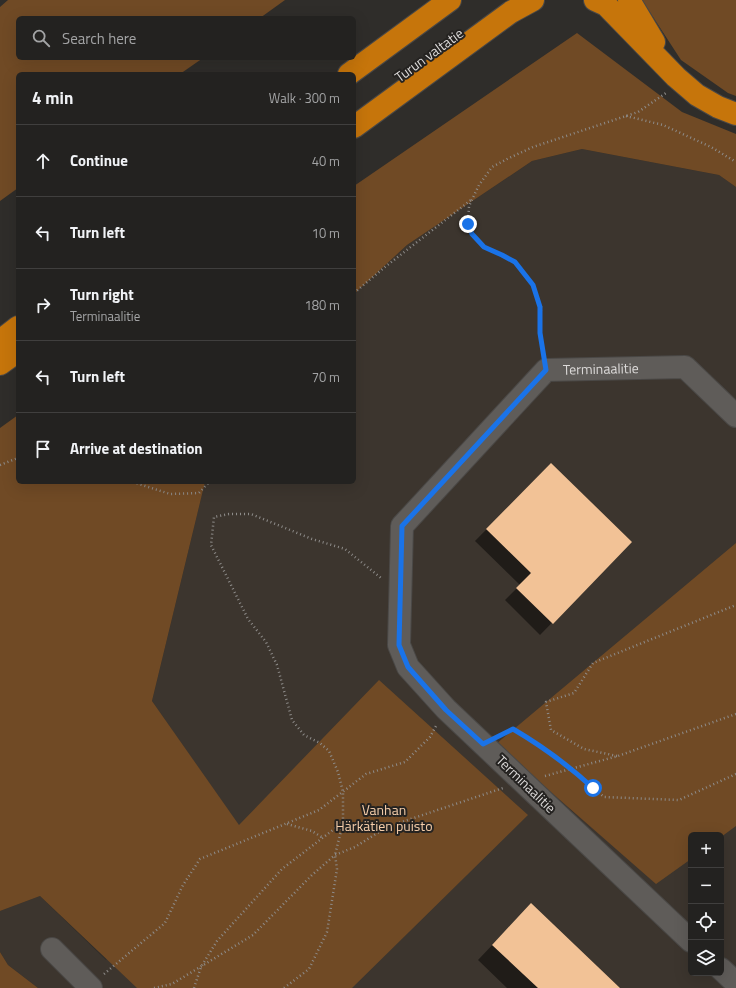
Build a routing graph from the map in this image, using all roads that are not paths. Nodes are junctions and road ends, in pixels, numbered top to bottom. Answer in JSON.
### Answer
{"nodes":[{"id":1,"x":450,"y":0,"type":"edge"},
{"id":2,"x":503,"y":0,"type":"edge"},
{"id":3,"x":533,"y":0,"type":"edge"},
{"id":4,"x":595,"y":0,"type":"edge"},
{"id":5,"x":629,"y":0,"type":"edge"},
{"id":6,"x":352,"y":72,"type":"edge"},
{"id":7,"x":679,"y":80,"type":"junction"},
{"id":8,"x":356,"y":108,"type":"edge"},
{"id":9,"x":736,"y":114,"type":"edge"},
{"id":10,"x":356,"y":126,"type":"edge"},
{"id":11,"x":16,"y":329,"type":"edge"},
{"id":12,"x":0,"y":341,"type":"edge"},
{"id":13,"x":16,"y":352,"type":"edge"},
{"id":14,"x":0,"y":364,"type":"edge"},
{"id":15,"x":736,"y":416,"type":"edge"},
{"id":16,"x":690,"y":940,"type":"edge"},
{"id":17,"x":52,"y":949,"type":"dead end"},
{"id":18,"x":724,"y":972,"type":"edge"},
{"id":19,"x":96,"y":983,"type":"edge"},
{"id":20,"x":736,"y":984,"type":"edge"}],
"edges":[{"from":1,"to":6,"type":"highway"},
{"from":2,"to":8,"type":"highway","name":"Turun valtatie"},
{"from":3,"to":10,"type":"highway"},
{"from":4,"to":7,"type":"highway"},
{"from":5,"to":7,"type":"highway"},
{"from":7,"to":9,"type":"highway"},
{"from":11,"to":12,"type":"highway"},
{"from":13,"to":14,"type":"highway"},
{"from":15,"to":16,"type":"street","name":"Terminaalitie"},
{"from":17,"to":19,"type":"street"},
{"from":18,"to":20,"type":"street"}]}
